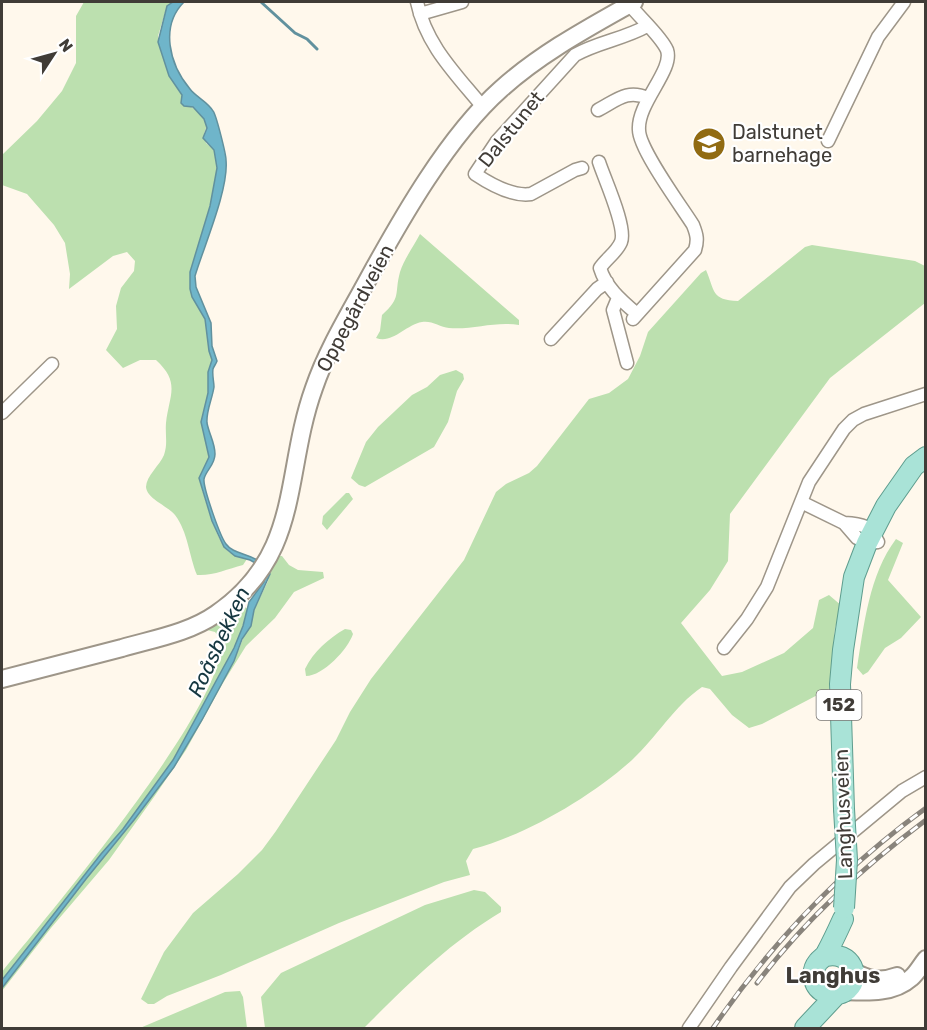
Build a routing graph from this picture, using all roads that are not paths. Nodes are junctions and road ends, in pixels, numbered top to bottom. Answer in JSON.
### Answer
{"nodes":[{"id":1,"x":417,"y":2,"type":"edge"},
{"id":2,"x":462,"y":2,"type":"edge"},
{"id":3,"x":904,"y":2,"type":"edge"},
{"id":4,"x":631,"y":3,"type":"edge"},
{"id":5,"x":420,"y":14,"type":"junction"},
{"id":6,"x":647,"y":26,"type":"junction"},
{"id":7,"x":648,"y":98,"type":"junction"},
{"id":8,"x":483,"y":106,"type":"junction"},
{"id":9,"x":598,"y":110,"type":"dead end"},
{"id":10,"x":828,"y":141,"type":"dead end"},
{"id":11,"x":599,"y":162,"type":"dead end"},
{"id":12,"x":582,"y":168,"type":"dead end"},
{"id":13,"x":607,"y":282,"type":"junction"},
{"id":14,"x":618,"y":298,"type":"junction"},
{"id":15,"x":551,"y":339,"type":"dead end"},
{"id":16,"x":627,"y":363,"type":"dead end"},
{"id":17,"x":52,"y":364,"type":"dead end"},
{"id":18,"x":926,"y":394,"type":"edge"},
{"id":19,"x":2,"y":413,"type":"edge"},
{"id":20,"x":926,"y":457,"type":"edge"},
{"id":21,"x":926,"y":462,"type":"edge"},
{"id":22,"x":801,"y":502,"type":"junction"},
{"id":23,"x":873,"y":539,"type":"junction"},
{"id":24,"x":724,"y":648,"type":"dead end"},
{"id":25,"x":2,"y":680,"type":"edge"},
{"id":26,"x":926,"y":777,"type":"edge"},
{"id":27,"x":843,"y":919,"type":"junction"},
{"id":28,"x":826,"y":956,"type":"junction"},
{"id":29,"x":923,"y":961,"type":"edge"},
{"id":30,"x":850,"y":965,"type":"junction"},
{"id":31,"x":833,"y":991,"type":"junction"},
{"id":32,"x":689,"y":1029,"type":"edge"},
{"id":33,"x":804,"y":1029,"type":"edge"}],
"edges":[{"from":1,"to":5,"type":"street"},
{"from":2,"to":5,"type":"street"},
{"from":3,"to":10,"type":"street"},
{"from":4,"to":6,"type":"street"},
{"from":4,"to":8,"type":"main road","name":"Oppegårdveien"},
{"from":5,"to":8,"type":"street"},
{"from":6,"to":7,"type":"street"},
{"from":6,"to":12,"type":"street","name":"Dalstunet"},
{"from":7,"to":9,"type":"street"},
{"from":7,"to":14,"type":"street"},
{"from":8,"to":25,"type":"main road","name":"Oppegårdveien"},
{"from":11,"to":13,"type":"street"},
{"from":13,"to":14,"type":"street"},
{"from":13,"to":15,"type":"street"},
{"from":14,"to":16,"type":"street"},
{"from":17,"to":19,"type":"street"},
{"from":18,"to":22,"type":"street"},
{"from":20,"to":23,"type":"main road","name":"Langhusveien","number":"152"},
{"from":21,"to":23,"type":"main road","name":"Langhusveien","number":"152"},
{"from":22,"to":23,"type":"street"},
{"from":22,"to":24,"type":"street"},
{"from":23,"to":27,"type":"main road","name":"Langhusveien","number":"152","bridge":true},
{"from":26,"to":32,"type":"street"},
{"from":27,"to":28,"type":"main road","name":"Langhusveien","number":"152"},
{"from":27,"to":30,"type":"main road","name":"Langhusveien","number":"152"},
{"from":28,"to":30,"type":"main road"},
{"from":28,"to":31,"type":"main road","name":"Langhusveien","number":"152"},
{"from":29,"to":30,"type":"main road"},
{"from":29,"to":31,"type":"main road"},
{"from":30,"to":31,"type":"main road","name":"Langhusveien","number":"152"},
{"from":31,"to":33,"type":"main road","name":"Langhusveien","number":"152"}]}
